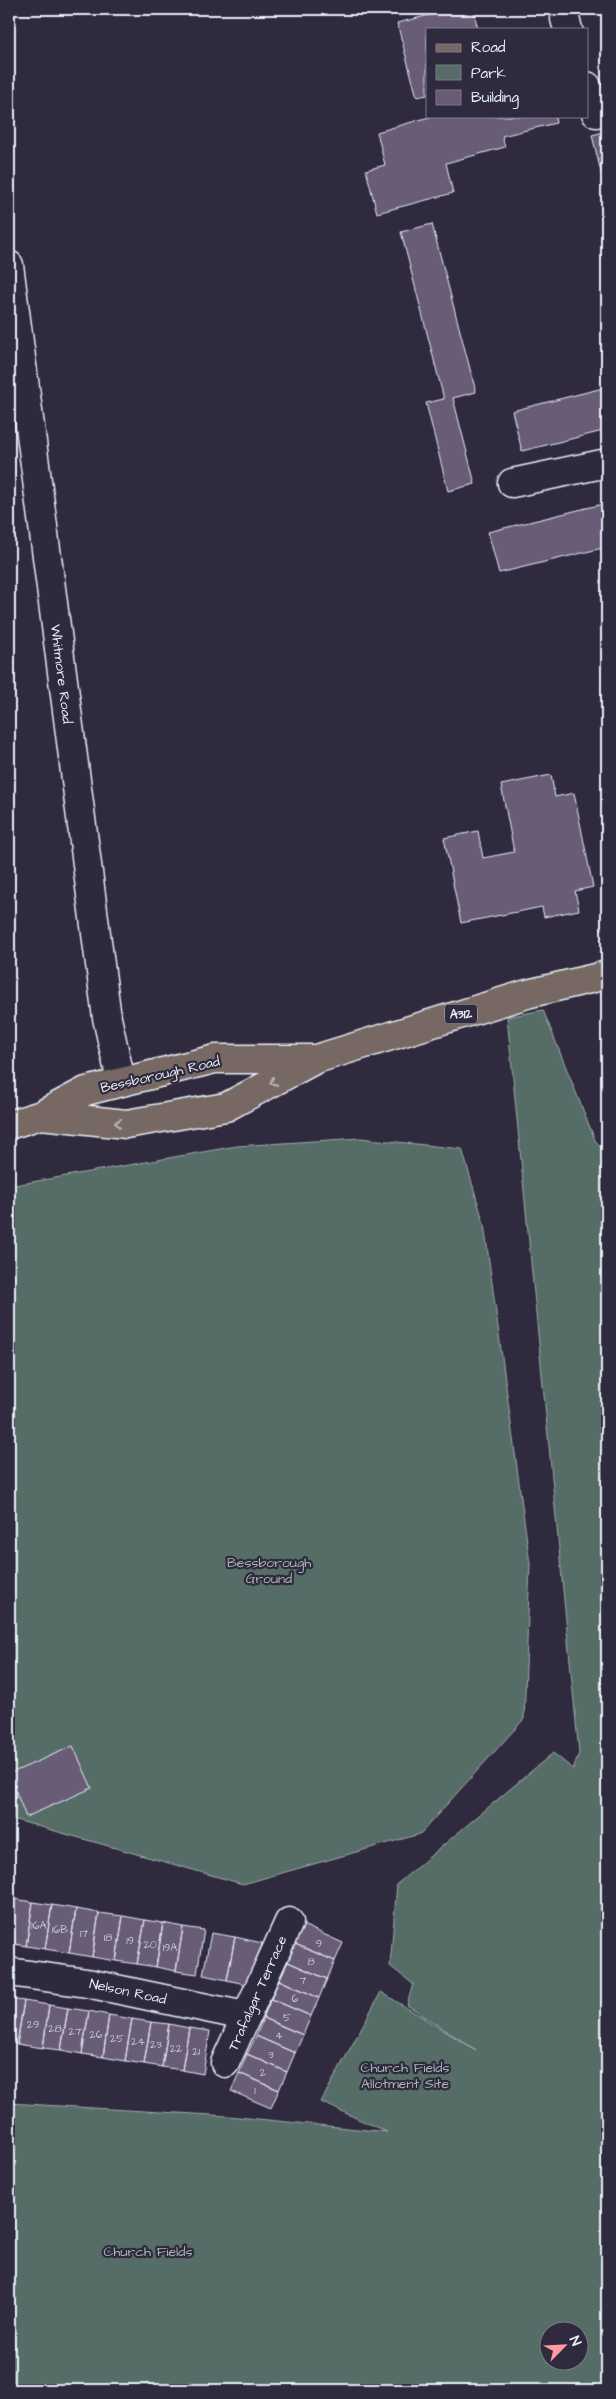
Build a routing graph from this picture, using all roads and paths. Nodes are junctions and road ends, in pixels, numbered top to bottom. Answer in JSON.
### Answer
{"nodes":[{"id":1,"x":588,"y":89,"type":"edge"},
{"id":2,"x":607,"y":111,"type":"edge"},
{"id":3,"x":9,"y":265,"type":"edge"},
{"id":4,"x":607,"y":463,"type":"edge"},
{"id":5,"x":512,"y":483,"type":"dead end"},
{"id":6,"x":607,"y":975,"type":"edge"},
{"id":7,"x":316,"y":1059,"type":"junction"},
{"id":8,"x":121,"y":1081,"type":"junction"},
{"id":9,"x":41,"y":1116,"type":"junction"},
{"id":10,"x":9,"y":1124,"type":"edge"},
{"id":11,"x":289,"y":1922,"type":"dead end"},
{"id":12,"x":9,"y":1972,"type":"edge"},
{"id":13,"x":246,"y":2016,"type":"junction"},
{"id":14,"x":225,"y":2063,"type":"dead end"}],
"edges":[{"from":1,"to":2,"type":"street"},
{"from":3,"to":8,"type":"street","name":"Whitmore Road"},
{"from":4,"to":5,"type":"street"},
{"from":6,"to":7,"type":"main road","name":"Bessborough Road","number":"A312"},
{"from":7,"to":8,"type":"main road","name":"Bessborough Road","number":"A312"},
{"from":7,"to":9,"type":"main road","name":"Bessborough Road","number":"A312","one_way":true},
{"from":8,"to":9,"type":"main road","name":"Bessborough Road","number":"A312"},
{"from":9,"to":10,"type":"main road","name":"Bessborough Road","number":"A312"},
{"from":11,"to":13,"type":"street","name":"Trafalgar Terrace"},
{"from":12,"to":13,"type":"street","name":"Nelson Road"},
{"from":13,"to":14,"type":"street","name":"Trafalgar Terrace"}]}
